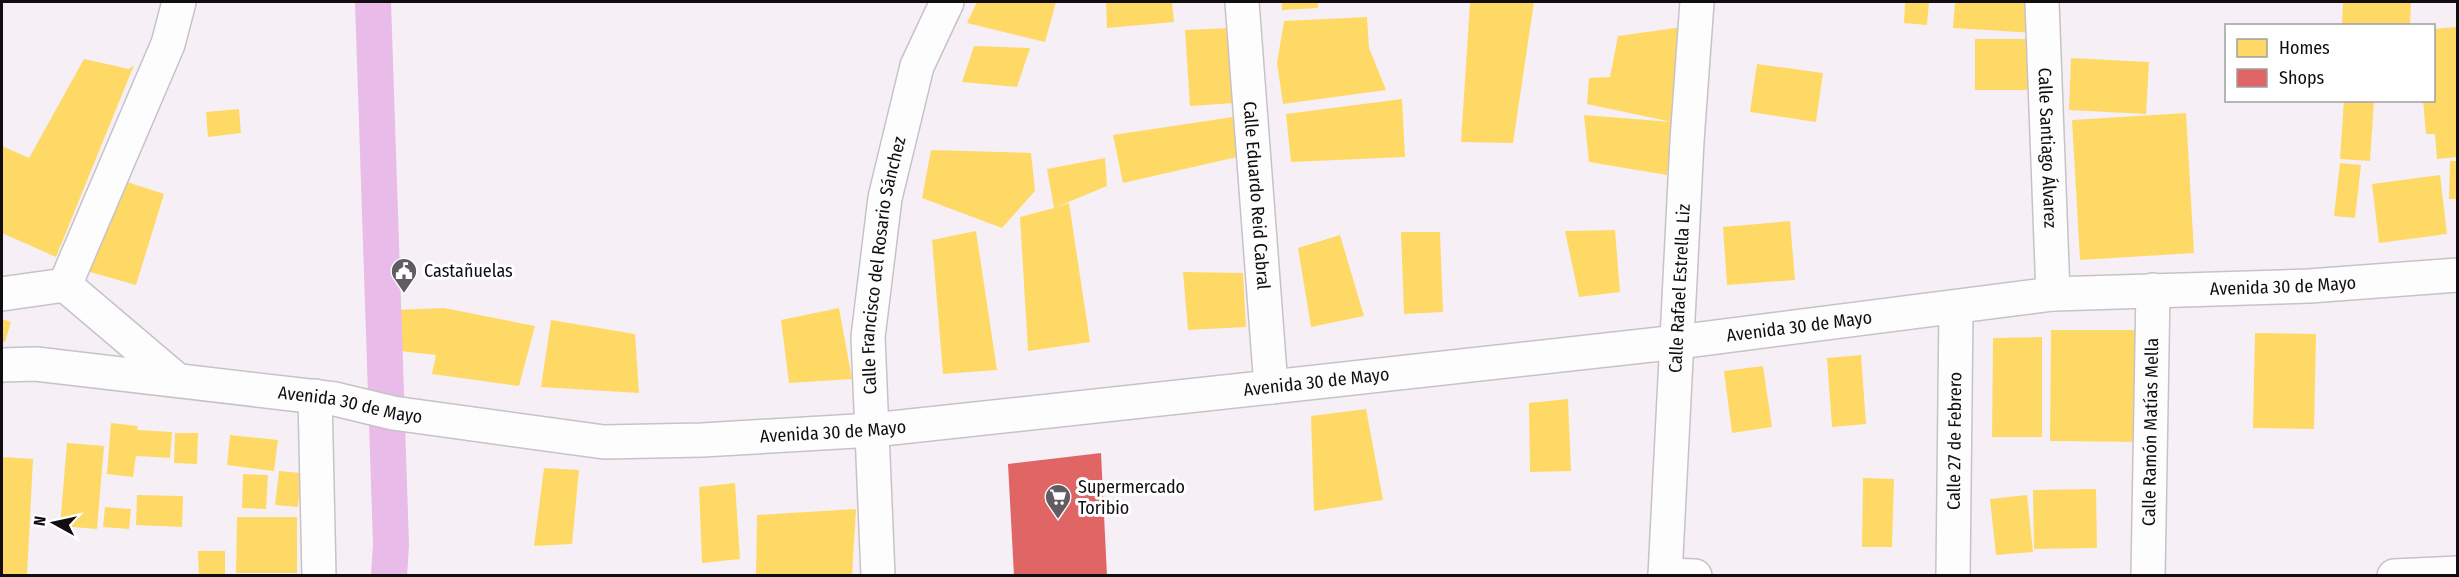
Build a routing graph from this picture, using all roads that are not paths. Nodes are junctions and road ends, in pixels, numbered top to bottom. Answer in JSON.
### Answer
{"nodes":[{"id":1,"x":179,"y":2,"type":"edge"},
{"id":2,"x":947,"y":2,"type":"edge"},
{"id":3,"x":1242,"y":2,"type":"edge"},
{"id":4,"x":1697,"y":2,"type":"edge"},
{"id":5,"x":2042,"y":2,"type":"edge"},
{"id":6,"x":2457,"y":275,"type":"edge"},
{"id":7,"x":65,"y":285,"type":"junction"},
{"id":8,"x":2153,"y":290,"type":"junction"},
{"id":9,"x":2,"y":294,"type":"edge"},
{"id":10,"x":2053,"y":294,"type":"junction"},
{"id":11,"x":1956,"y":308,"type":"junction"},
{"id":12,"x":1678,"y":342,"type":"junction"},
{"id":13,"x":2,"y":365,"type":"edge"},
{"id":14,"x":177,"y":380,"type":"junction"},
{"id":15,"x":1271,"y":387,"type":"junction"},
{"id":16,"x":325,"y":398,"type":"junction"},
{"id":17,"x":873,"y":430,"type":"junction"},
{"id":18,"x":2457,"y":573,"type":"edge"},
{"id":19,"x":1665,"y":575,"type":"edge"},
{"id":20,"x":319,"y":576,"type":"edge"},
{"id":21,"x":878,"y":576,"type":"edge"},
{"id":22,"x":1695,"y":576,"type":"edge"},
{"id":23,"x":1953,"y":576,"type":"edge"},
{"id":24,"x":2148,"y":576,"type":"edge"},
{"id":25,"x":2394,"y":576,"type":"edge"}],
"edges":[{"from":1,"to":7,"type":"street"},
{"from":2,"to":17,"type":"street","name":"Calle Francisco del Rosario Sánchez"},
{"from":3,"to":15,"type":"street","name":"Calle Eduardo Reid Cabral"},
{"from":4,"to":12,"type":"street","name":"Calle Rafael Estrella Liz"},
{"from":5,"to":10,"type":"street","name":"Calle Santiago Álvarez"},
{"from":6,"to":8,"type":"street","name":"Avenida 30 de Mayo"},
{"from":7,"to":9,"type":"street"},
{"from":7,"to":14,"type":"street"},
{"from":8,"to":10,"type":"street","name":"Avenida 30 de Mayo"},
{"from":8,"to":24,"type":"street","name":"Calle Ramón Matías Mella"},
{"from":10,"to":11,"type":"street","name":"Avenida 30 de Mayo"},
{"from":11,"to":12,"type":"street","name":"Avenida 30 de Mayo"},
{"from":11,"to":23,"type":"street","name":"Calle 27 de Febrero"},
{"from":12,"to":15,"type":"street","name":"Avenida 30 de Mayo"},
{"from":12,"to":19,"type":"street","name":"Calle Rafael Estrella Liz"},
{"from":13,"to":14,"type":"street","name":"Avenida 30 de Mayo"},
{"from":14,"to":16,"type":"street","name":"Avenida 30 de Mayo"},
{"from":15,"to":17,"type":"street","name":"Avenida 30 de Mayo"},
{"from":16,"to":17,"type":"street","name":"Avenida 30 de Mayo"},
{"from":16,"to":20,"type":"street"},
{"from":17,"to":21,"type":"street","name":"Calle Francisco del Rosario Sánchez"},
{"from":18,"to":25,"type":"street"},
{"from":19,"to":22,"type":"street"}]}
